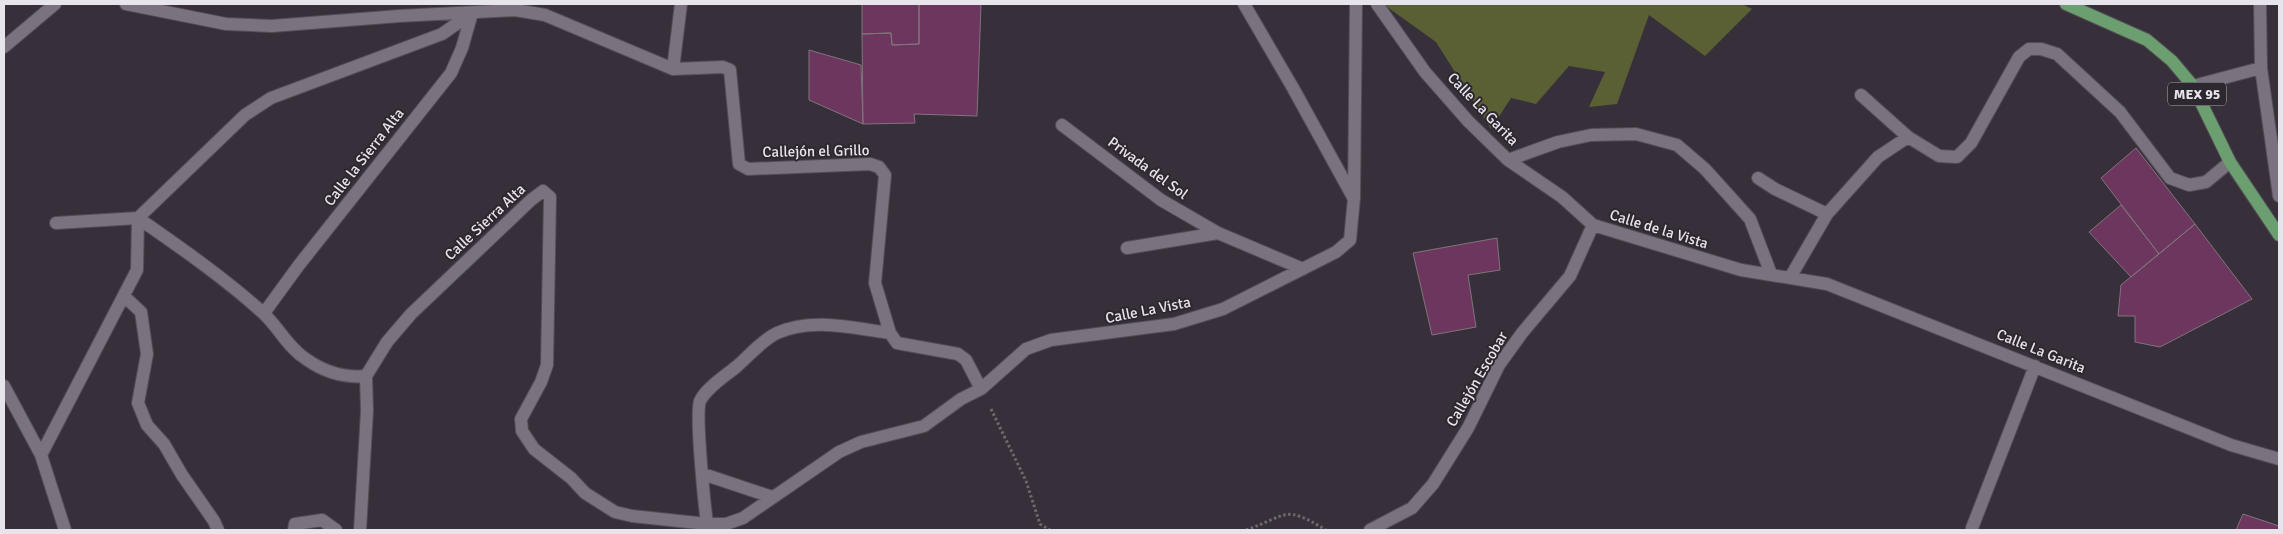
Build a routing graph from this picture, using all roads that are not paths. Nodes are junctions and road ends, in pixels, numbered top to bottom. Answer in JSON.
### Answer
{"nodes":[{"id":1,"x":55,"y":4,"type":"edge"},
{"id":2,"x":126,"y":4,"type":"edge"},
{"id":3,"x":681,"y":4,"type":"edge"},
{"id":4,"x":1244,"y":4,"type":"edge"},
{"id":5,"x":1356,"y":4,"type":"edge"},
{"id":6,"x":1377,"y":4,"type":"edge"},
{"id":7,"x":2066,"y":4,"type":"edge"},
{"id":8,"x":2260,"y":4,"type":"edge"},
{"id":9,"x":42,"y":9,"type":"edge"},
{"id":10,"x":472,"y":13,"type":"junction"},
{"id":11,"x":4,"y":47,"type":"edge"},
{"id":12,"x":2261,"y":68,"type":"junction"},
{"id":13,"x":672,"y":69,"type":"junction"},
{"id":14,"x":2193,"y":86,"type":"junction"},
{"id":15,"x":1861,"y":95,"type":"dead end"},
{"id":16,"x":1062,"y":125,"type":"dead end"},
{"id":17,"x":1908,"y":136,"type":"junction"},
{"id":18,"x":1508,"y":160,"type":"junction"},
{"id":19,"x":2230,"y":162,"type":"junction"},
{"id":20,"x":1758,"y":178,"type":"dead end"},
{"id":21,"x":2279,"y":196,"type":"edge"},
{"id":22,"x":1354,"y":198,"type":"junction"},
{"id":23,"x":1827,"y":214,"type":"junction"},
{"id":24,"x":138,"y":218,"type":"junction"},
{"id":25,"x":56,"y":223,"type":"dead end"},
{"id":26,"x":1593,"y":226,"type":"junction"},
{"id":27,"x":1218,"y":233,"type":"junction"},
{"id":28,"x":2279,"y":235,"type":"edge"},
{"id":29,"x":1126,"y":248,"type":"dead end"},
{"id":30,"x":1303,"y":269,"type":"junction"},
{"id":31,"x":1772,"y":274,"type":"junction"},
{"id":32,"x":1791,"y":276,"type":"junction"},
{"id":33,"x":124,"y":296,"type":"junction"},
{"id":34,"x":264,"y":313,"type":"junction"},
{"id":35,"x":890,"y":333,"type":"junction"},
{"id":36,"x":2035,"y":366,"type":"junction"},
{"id":37,"x":366,"y":376,"type":"junction"},
{"id":38,"x":4,"y":386,"type":"edge"},
{"id":39,"x":981,"y":389,"type":"junction"},
{"id":40,"x":41,"y":455,"type":"junction"},
{"id":41,"x":2279,"y":459,"type":"edge"},
{"id":42,"x":704,"y":474,"type":"junction"},
{"id":43,"x":772,"y":497,"type":"junction"},
{"id":44,"x":616,"y":512,"type":"joint"},
{"id":45,"x":707,"y":527,"type":"edge"},
{"id":46,"x":1972,"y":528,"type":"dead end"},
{"id":47,"x":66,"y":530,"type":"edge"},
{"id":48,"x":218,"y":530,"type":"edge"},
{"id":49,"x":294,"y":530,"type":"edge"},
{"id":50,"x":336,"y":530,"type":"edge"},
{"id":51,"x":360,"y":530,"type":"edge"},
{"id":52,"x":1370,"y":530,"type":"edge"}],
"edges":[{"from":1,"to":9,"type":"street"},
{"from":2,"to":10,"type":"street"},
{"from":3,"to":13,"type":"street"},
{"from":4,"to":22,"type":"street"},
{"from":5,"to":22,"type":"street","name":"Calle La Vista"},
{"from":6,"to":18,"type":"street","name":"Calle La Garita"},
{"from":7,"to":14,"type":"main road","number":"MEX 95"},
{"from":8,"to":12,"type":"street"},
{"from":9,"to":11,"type":"street"},
{"from":10,"to":13,"type":"street"},
{"from":10,"to":24,"type":"street"},
{"from":10,"to":34,"type":"street","name":"Calle la Sierra Alta"},
{"from":12,"to":14,"type":"street"},
{"from":12,"to":21,"type":"street"},
{"from":13,"to":35,"type":"street","name":"Callejón el Grillo"},
{"from":14,"to":19,"type":"main road","number":"MEX 95"},
{"from":15,"to":17,"type":"street"},
{"from":16,"to":27,"type":"street","name":"Privada del Sol"},
{"from":17,"to":19,"type":"street"},
{"from":17,"to":23,"type":"street"},
{"from":18,"to":26,"type":"street","name":"Calle de la Vista"},
{"from":18,"to":31,"type":"street","name":"Calle La Garita"},
{"from":19,"to":28,"type":"main road","number":"MEX 95"},
{"from":20,"to":23,"type":"street"},
{"from":22,"to":30,"type":"street","name":"Calle La Vista"},
{"from":23,"to":32,"type":"street"},
{"from":24,"to":25,"type":"street"},
{"from":24,"to":33,"type":"street"},
{"from":24,"to":34,"type":"street"},
{"from":26,"to":31,"type":"street","name":"Calle de la Vista"},
{"from":26,"to":52,"type":"street","name":"Callejón Escobar"},
{"from":27,"to":29,"type":"street"},
{"from":27,"to":30,"type":"street","name":"Privada del Sol"},
{"from":30,"to":39,"type":"street","name":"Calle La Vista"},
{"from":31,"to":32,"type":"street","name":"Calle de la Vista"},
{"from":32,"to":36,"type":"street","name":"Calle La Garita"},
{"from":33,"to":40,"type":"street"},
{"from":33,"to":48,"type":"street"},
{"from":34,"to":37,"type":"street"},
{"from":35,"to":39,"type":"street"},
{"from":35,"to":42,"type":"street"},
{"from":36,"to":41,"type":"street","name":"Calle La Garita"},
{"from":36,"to":46,"type":"street"},
{"from":37,"to":44,"type":"street","name":"Calle Sierra Alta"},
{"from":37,"to":51,"type":"street"},
{"from":38,"to":40,"type":"street"},
{"from":39,"to":43,"type":"street","name":"Calle La Vista"},
{"from":40,"to":47,"type":"street"},
{"from":42,"to":43,"type":"street"},
{"from":42,"to":45,"type":"street"},
{"from":43,"to":45,"type":"street","name":"Calle La Vista"},
{"from":44,"to":45,"type":"street","name":"Calle La Vista"},
{"from":49,"to":50,"type":"street"}]}
